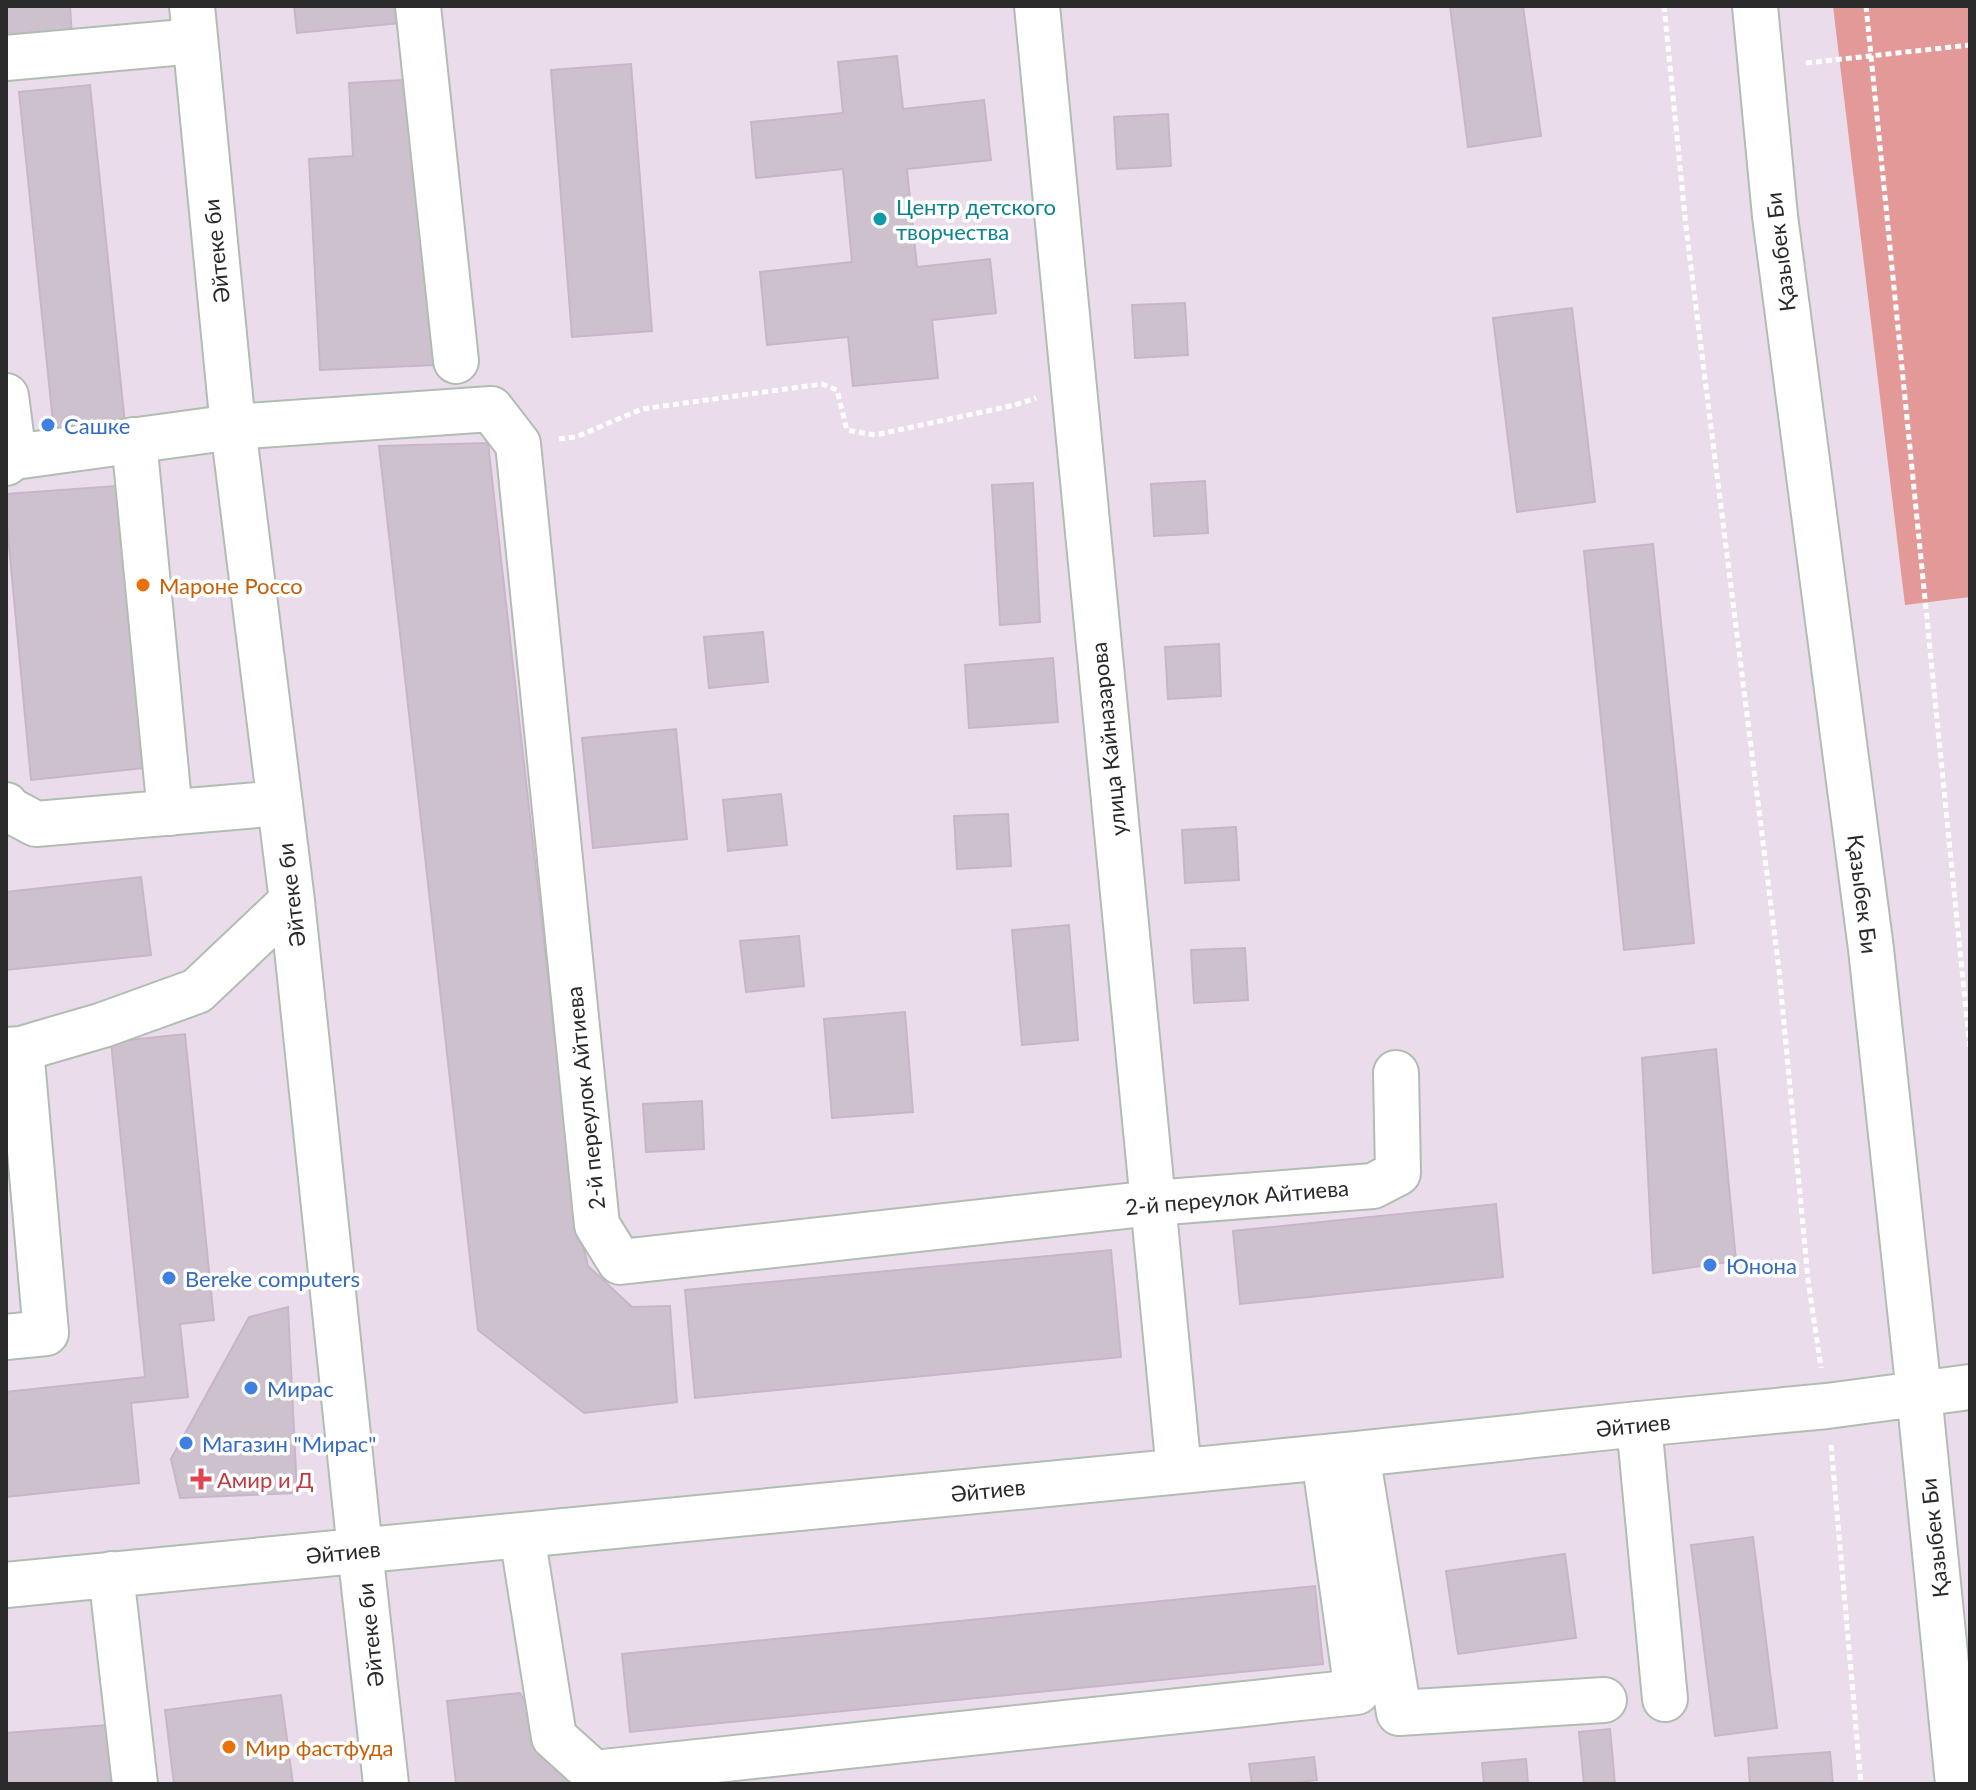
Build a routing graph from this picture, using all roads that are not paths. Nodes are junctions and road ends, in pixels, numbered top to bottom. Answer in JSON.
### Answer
{"nodes":[{"id":1,"x":418,"y":6,"type":"edge"},
{"id":2,"x":1037,"y":6,"type":"edge"},
{"id":3,"x":1755,"y":6,"type":"edge"},
{"id":4,"x":194,"y":24,"type":"edge"},
{"id":5,"x":6,"y":58,"type":"edge"},
{"id":6,"x":456,"y":361,"type":"dead end"},
{"id":7,"x":6,"y":396,"type":"edge"},
{"id":8,"x":233,"y":427,"type":"junction"},
{"id":9,"x":134,"y":440,"type":"junction"},
{"id":10,"x":10,"y":460,"type":"edge"},
{"id":11,"x":280,"y":803,"type":"junction"},
{"id":12,"x":6,"y":805,"type":"edge"},
{"id":13,"x":170,"y":813,"type":"junction"},
{"id":14,"x":292,"y":901,"type":"junction"},
{"id":15,"x":14,"y":1049,"type":"edge"},
{"id":16,"x":1396,"y":1073,"type":"dead end"},
{"id":17,"x":1153,"y":1203,"type":"junction"},
{"id":18,"x":6,"y":1337,"type":"edge"},
{"id":19,"x":1970,"y":1387,"type":"edge"},
{"id":20,"x":1919,"y":1393,"type":"junction"},
{"id":21,"x":1639,"y":1424,"type":"junction"},
{"id":22,"x":1340,"y":1456,"type":"junction"},
{"id":23,"x":1179,"y":1471,"type":"junction"},
{"id":24,"x":522,"y":1535,"type":"junction"},
{"id":25,"x":360,"y":1550,"type":"junction"},
{"id":26,"x":111,"y":1574,"type":"junction"},
{"id":27,"x":6,"y":1585,"type":"edge"},
{"id":28,"x":1665,"y":1699,"type":"dead end"},
{"id":29,"x":1604,"y":1700,"type":"dead end"},
{"id":30,"x":135,"y":1784,"type":"edge"},
{"id":31,"x":386,"y":1784,"type":"edge"},
{"id":32,"x":1958,"y":1784,"type":"edge"}],
"edges":[{"from":1,"to":6,"type":"street"},
{"from":2,"to":17,"type":"street","name":"улица Кайназарова"},
{"from":3,"to":20,"type":"street","name":"Қазыбек Би"},
{"from":4,"to":5,"type":"street"},
{"from":4,"to":8,"type":"street","name":"Әйтеке би"},
{"from":7,"to":10,"type":"street"},
{"from":8,"to":9,"type":"street"},
{"from":8,"to":11,"type":"street","name":"Әйтеке би"},
{"from":8,"to":17,"type":"street","name":"2-й переулок Айтиева"},
{"from":9,"to":10,"type":"street"},
{"from":9,"to":13,"type":"street"},
{"from":11,"to":13,"type":"street"},
{"from":11,"to":14,"type":"street","name":"Әйтеке би"},
{"from":12,"to":13,"type":"street"},
{"from":14,"to":15,"type":"street"},
{"from":14,"to":25,"type":"street","name":"Әйтеке би"},
{"from":15,"to":18,"type":"street"},
{"from":16,"to":17,"type":"street","name":"2-й переулок Айтиева"},
{"from":17,"to":23,"type":"street","name":"улица Кайназарова"},
{"from":19,"to":20,"type":"street","name":"Әйтиев"},
{"from":20,"to":21,"type":"street","name":"Әйтиев"},
{"from":20,"to":32,"type":"street","name":"Қазыбек Би"},
{"from":21,"to":22,"type":"street","name":"Әйтиев"},
{"from":21,"to":28,"type":"street"},
{"from":22,"to":23,"type":"street","name":"Әйтиев"},
{"from":22,"to":24,"type":"street"},
{"from":22,"to":29,"type":"street"},
{"from":23,"to":24,"type":"street","name":"Әйтиев"},
{"from":24,"to":25,"type":"street","name":"Әйтиев"},
{"from":25,"to":26,"type":"street","name":"Әйтиев"},
{"from":25,"to":31,"type":"street","name":"Әйтеке би"},
{"from":26,"to":27,"type":"street","name":"Әйтиев"},
{"from":26,"to":30,"type":"street"}]}
